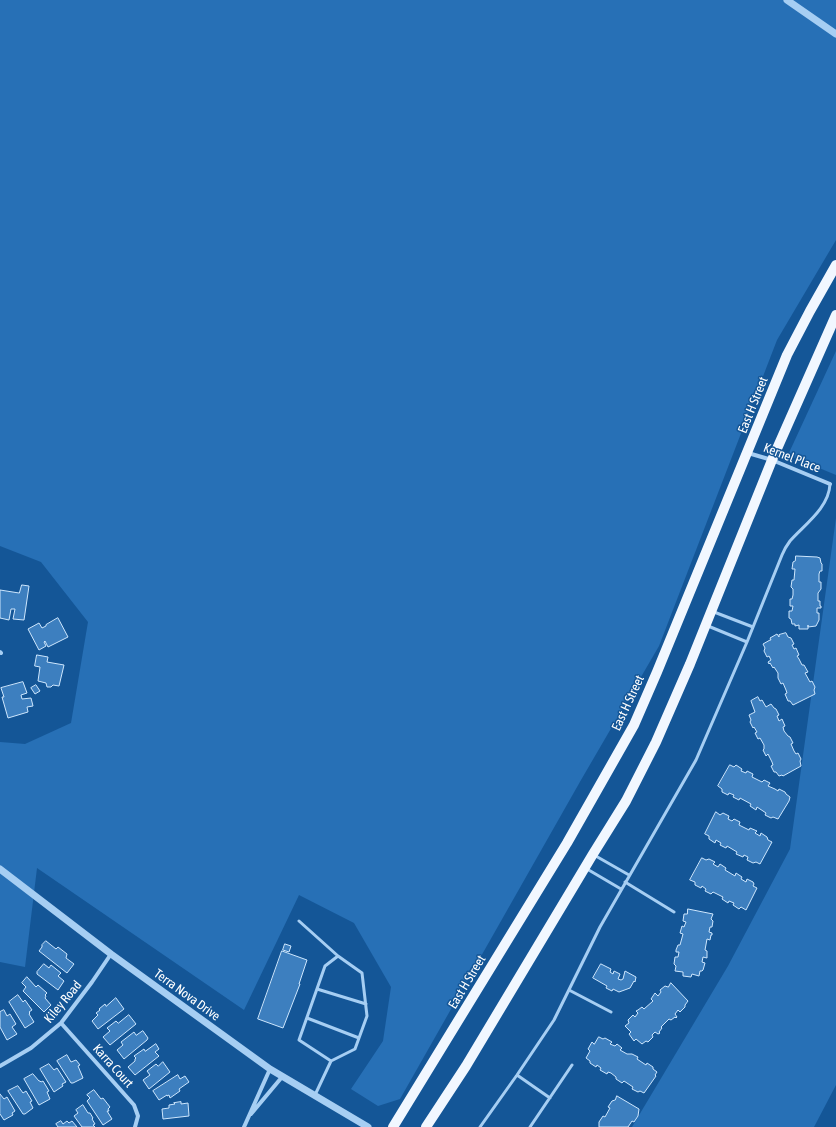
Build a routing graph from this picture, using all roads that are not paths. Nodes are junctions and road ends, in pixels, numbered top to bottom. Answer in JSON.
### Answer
{"nodes":[{"id":1,"x":787,"y":0,"type":"edge"},
{"id":2,"x":836,"y":34,"type":"edge"},
{"id":3,"x":836,"y":265,"type":"edge"},
{"id":4,"x":836,"y":316,"type":"edge"},
{"id":5,"x":748,"y":452,"type":"junction"},
{"id":6,"x":772,"y":460,"type":"junction"},
{"id":7,"x":830,"y":484,"type":"joint"},
{"id":8,"x":712,"y":611,"type":"junction"},
{"id":9,"x":706,"y":626,"type":"junction"},
{"id":10,"x":753,"y":627,"type":"junction"},
{"id":11,"x":747,"y":642,"type":"junction"},
{"id":12,"x":593,"y":854,"type":"junction"},
{"id":13,"x":0,"y":868,"type":"edge"},
{"id":14,"x":585,"y":868,"type":"junction"},
{"id":15,"x":629,"y":875,"type":"junction"},
{"id":16,"x":625,"y":882,"type":"junction"},
{"id":17,"x":621,"y":889,"type":"junction"},
{"id":18,"x":674,"y":912,"type":"dead end"},
{"id":19,"x":299,"y":921,"type":"dead end"},
{"id":20,"x":111,"y":954,"type":"junction"},
{"id":21,"x":338,"y":956,"type":"junction"},
{"id":22,"x":317,"y":989,"type":"junction"},
{"id":23,"x":569,"y":990,"type":"junction"},
{"id":24,"x":366,"y":1004,"type":"junction"},
{"id":25,"x":611,"y":1012,"type":"dead end"},
{"id":26,"x":307,"y":1018,"type":"junction"},
{"id":27,"x":62,"y":1023,"type":"junction"},
{"id":28,"x":359,"y":1038,"type":"junction"},
{"id":29,"x":331,"y":1061,"type":"junction"},
{"id":30,"x":572,"y":1065,"type":"dead end"},
{"id":31,"x":0,"y":1066,"type":"edge"},
{"id":32,"x":270,"y":1069,"type":"junction"},
{"id":33,"x":517,"y":1075,"type":"junction"},
{"id":34,"x":282,"y":1077,"type":"junction"},
{"id":35,"x":314,"y":1096,"type":"junction"},
{"id":36,"x":550,"y":1098,"type":"junction"},
{"id":37,"x":247,"y":1119,"type":"junction"},
{"id":38,"x":135,"y":1127,"type":"edge"},
{"id":39,"x":244,"y":1127,"type":"edge"},
{"id":40,"x":368,"y":1127,"type":"edge"},
{"id":41,"x":393,"y":1127,"type":"edge"},
{"id":42,"x":426,"y":1127,"type":"edge"},
{"id":43,"x":480,"y":1127,"type":"edge"},
{"id":44,"x":530,"y":1127,"type":"edge"}],
"edges":[{"from":1,"to":2,"type":"street"},
{"from":3,"to":5,"type":"main road","name":"East H Street"},
{"from":4,"to":6,"type":"main road"},
{"from":5,"to":6,"type":"street","name":"Kernel Place"},
{"from":5,"to":41,"type":"main road","name":"East H Street"},
{"from":6,"to":7,"type":"street","name":"Kernel Place"},
{"from":6,"to":8,"type":"main road"},
{"from":7,"to":10,"type":"lane"},
{"from":8,"to":9,"type":"main road"},
{"from":8,"to":10,"type":"lane"},
{"from":9,"to":11,"type":"lane"},
{"from":9,"to":12,"type":"main road"},
{"from":10,"to":11,"type":"lane"},
{"from":11,"to":15,"type":"lane"},
{"from":12,"to":14,"type":"main road"},
{"from":12,"to":15,"type":"lane"},
{"from":13,"to":20,"type":"street","name":"Terra Nova Drive"},
{"from":14,"to":17,"type":"lane"},
{"from":14,"to":42,"type":"main road"},
{"from":15,"to":16,"type":"lane"},
{"from":16,"to":17,"type":"lane"},
{"from":16,"to":18,"type":"lane"},
{"from":17,"to":23,"type":"lane"},
{"from":19,"to":21,"type":"lane"},
{"from":20,"to":27,"type":"street","name":"Kiley Road"},
{"from":20,"to":32,"type":"street","name":"Terra Nova Drive"},
{"from":21,"to":22,"type":"lane"},
{"from":21,"to":24,"type":"lane"},
{"from":22,"to":24,"type":"lane"},
{"from":22,"to":26,"type":"lane"},
{"from":23,"to":25,"type":"lane"},
{"from":23,"to":33,"type":"lane"},
{"from":24,"to":28,"type":"lane"},
{"from":26,"to":28,"type":"lane"},
{"from":26,"to":29,"type":"lane"},
{"from":27,"to":31,"type":"street","name":"Kiley Road"},
{"from":27,"to":38,"type":"street","name":"Karra Court"},
{"from":28,"to":29,"type":"lane"},
{"from":29,"to":35,"type":"lane"},
{"from":30,"to":36,"type":"lane"},
{"from":32,"to":34,"type":"street","name":"Terra Nova Drive"},
{"from":32,"to":37,"type":"street"},
{"from":33,"to":36,"type":"lane"},
{"from":33,"to":43,"type":"lane"},
{"from":34,"to":35,"type":"street","name":"Terra Nova Drive"},
{"from":34,"to":37,"type":"street"},
{"from":35,"to":40,"type":"street","name":"Terra Nova Drive"},
{"from":36,"to":44,"type":"lane"},
{"from":37,"to":39,"type":"street"}]}
